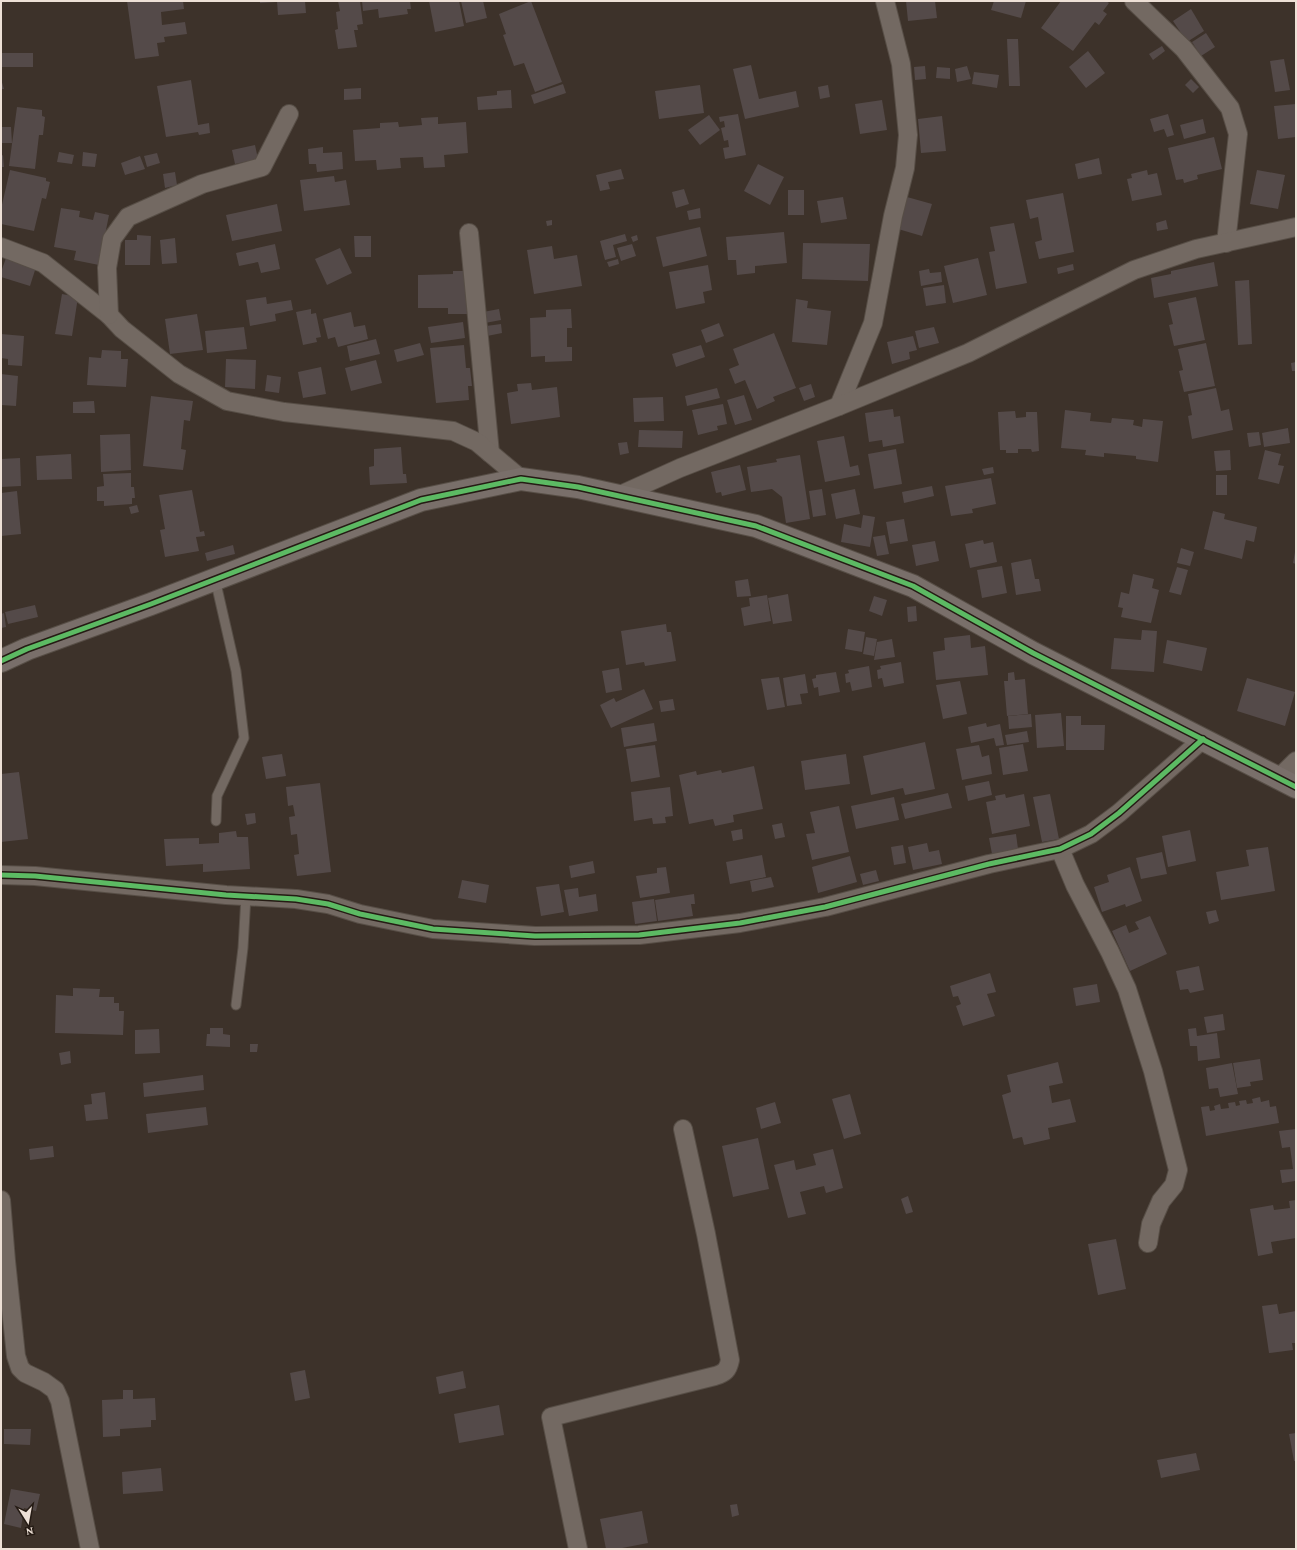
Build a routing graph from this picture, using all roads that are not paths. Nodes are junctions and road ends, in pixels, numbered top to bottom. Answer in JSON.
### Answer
{"nodes":[{"id":1,"x":885,"y":1,"type":"edge"},
{"id":2,"x":1134,"y":1,"type":"edge"},
{"id":3,"x":289,"y":114,"type":"dead end"},
{"id":4,"x":1296,"y":227,"type":"edge"},
{"id":5,"x":469,"y":234,"type":"dead end"},
{"id":6,"x":1226,"y":243,"type":"junction"},
{"id":7,"x":1,"y":247,"type":"edge"},
{"id":8,"x":109,"y":315,"type":"junction"},
{"id":9,"x":839,"y":406,"type":"junction"},
{"id":10,"x":490,"y":453,"type":"junction"},
{"id":11,"x":521,"y":479,"type":"junction"},
{"id":12,"x":618,"y":496,"type":"junction"},
{"id":13,"x":215,"y":579,"type":"junction"},
{"id":14,"x":1,"y":661,"type":"edge"},
{"id":15,"x":1203,"y":739,"type":"junction"},
{"id":16,"x":1296,"y":761,"type":"edge"},
{"id":17,"x":1288,"y":782,"type":"edge"},
{"id":18,"x":216,"y":821,"type":"dead end"},
{"id":19,"x":1060,"y":849,"type":"junction"},
{"id":20,"x":1,"y":875,"type":"edge"},
{"id":21,"x":246,"y":896,"type":"junction"},
{"id":22,"x":236,"y":1005,"type":"dead end"},
{"id":23,"x":683,"y":1129,"type":"dead end"},
{"id":24,"x":1,"y":1200,"type":"edge"},
{"id":25,"x":1148,"y":1244,"type":"dead end"},
{"id":26,"x":90,"y":1549,"type":"edge"},
{"id":27,"x":578,"y":1549,"type":"edge"}],
"edges":[{"from":1,"to":9,"type":"street"},
{"from":2,"to":6,"type":"street"},
{"from":3,"to":8,"type":"street"},
{"from":4,"to":6,"type":"street"},
{"from":5,"to":10,"type":"street"},
{"from":6,"to":9,"type":"street"},
{"from":7,"to":8,"type":"street"},
{"from":8,"to":10,"type":"street"},
{"from":9,"to":12,"type":"street"},
{"from":10,"to":11,"type":"street"},
{"from":11,"to":12,"type":"street"},
{"from":11,"to":13,"type":"street"},
{"from":12,"to":15,"type":"street"},
{"from":13,"to":14,"type":"street"},
{"from":13,"to":18,"type":"lane"},
{"from":15,"to":17,"type":"street"},
{"from":15,"to":19,"type":"street"},
{"from":16,"to":17,"type":"street"},
{"from":19,"to":21,"type":"street"},
{"from":19,"to":25,"type":"street"},
{"from":20,"to":21,"type":"street"},
{"from":21,"to":22,"type":"lane"},
{"from":23,"to":27,"type":"street"},
{"from":24,"to":26,"type":"street"}]}
